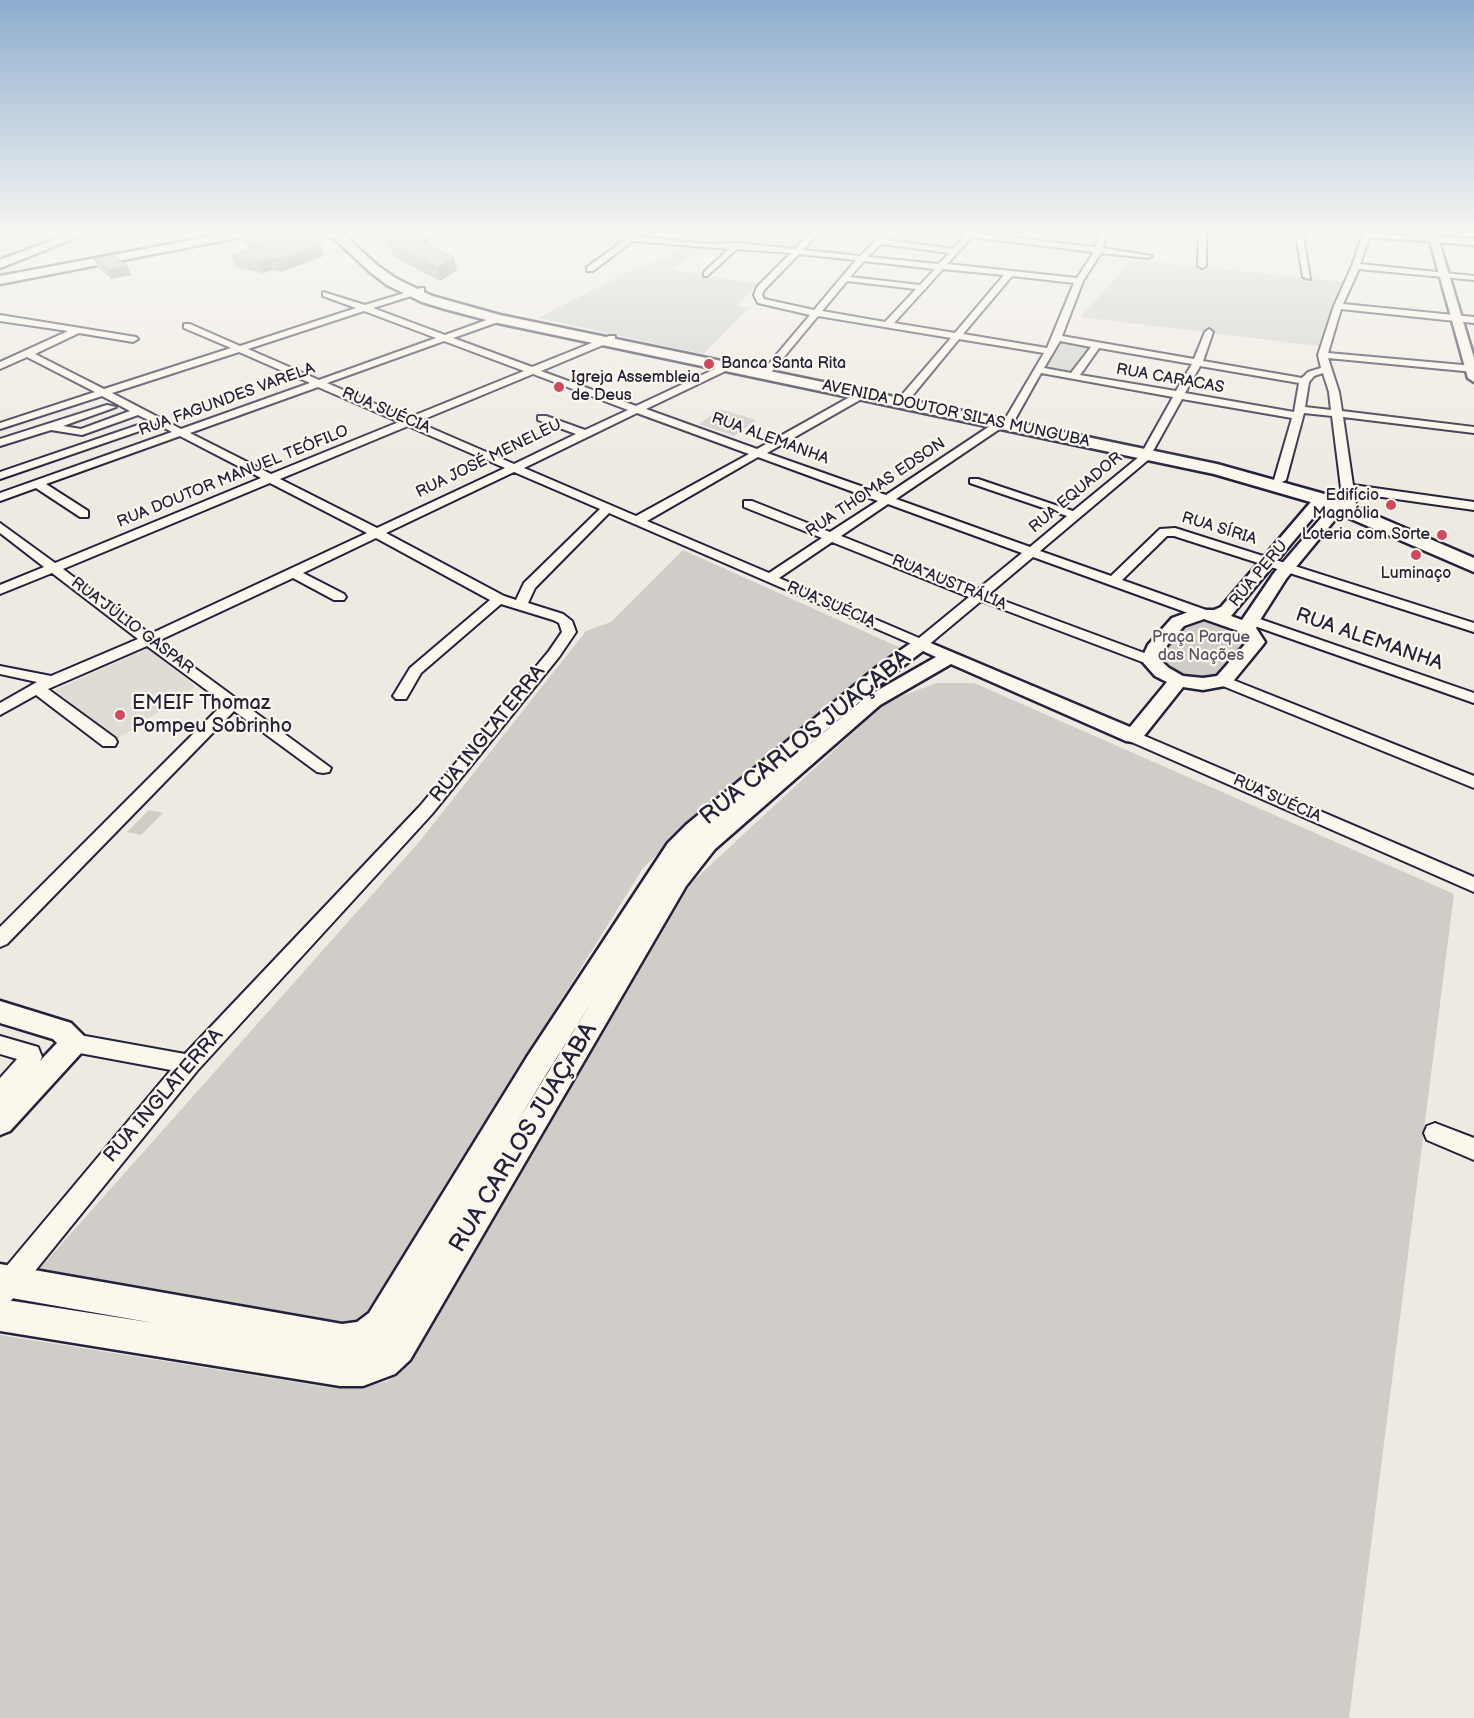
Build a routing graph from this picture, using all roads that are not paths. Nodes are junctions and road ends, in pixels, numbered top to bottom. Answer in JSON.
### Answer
{"nodes":[{"id":1,"x":346,"y":314,"type":"edge"},
{"id":2,"x":376,"y":314,"type":"edge"},
{"id":3,"x":480,"y":314,"type":"edge"},
{"id":4,"x":496,"y":314,"type":"edge"},
{"id":5,"x":816,"y":314,"type":"edge"},
{"id":6,"x":825,"y":314,"type":"edge"},
{"id":7,"x":896,"y":314,"type":"edge"},
{"id":8,"x":975,"y":314,"type":"edge"},
{"id":9,"x":1066,"y":314,"type":"edge"},
{"id":10,"x":1335,"y":314,"type":"edge"},
{"id":11,"x":1418,"y":314,"type":"edge"},
{"id":12,"x":1455,"y":314,"type":"edge"},
{"id":13,"x":0,"y":318,"type":"edge"},
{"id":14,"x":1456,"y":318,"type":"junction"},
{"id":15,"x":498,"y":319,"type":"junction"},
{"id":16,"x":1474,"y":320,"type":"edge"},
{"id":17,"x":18,"y":321,"type":"junction"},
{"id":18,"x":888,"y":324,"type":"junction"},
{"id":19,"x":188,"y":326,"type":"dead end"},
{"id":20,"x":0,"y":329,"type":"edge"},
{"id":21,"x":79,"y":330,"type":"junction"},
{"id":22,"x":1209,"y":332,"type":"dead end"},
{"id":23,"x":958,"y":335,"type":"junction"},
{"id":24,"x":1057,"y":338,"type":"junction"},
{"id":25,"x":133,"y":339,"type":"dead end"},
{"id":26,"x":441,"y":339,"type":"junction"},
{"id":27,"x":608,"y":339,"type":"junction"},
{"id":28,"x":1097,"y":345,"type":"junction"},
{"id":29,"x":238,"y":349,"type":"junction"},
{"id":30,"x":1049,"y":351,"type":"junction"},
{"id":31,"x":28,"y":354,"type":"junction"},
{"id":32,"x":1323,"y":355,"type":"junction"},
{"id":33,"x":1197,"y":363,"type":"junction"},
{"id":34,"x":732,"y":365,"type":"junction"},
{"id":35,"x":0,"y":366,"type":"edge"},
{"id":36,"x":1326,"y":369,"type":"junction"},
{"id":37,"x":1038,"y":370,"type":"junction"},
{"id":38,"x":532,"y":371,"type":"junction"},
{"id":39,"x":767,"y":372,"type":"junction"},
{"id":40,"x":1473,"y":372,"type":"edge"},
{"id":41,"x":1074,"y":376,"type":"junction"},
{"id":42,"x":1304,"y":381,"type":"junction"},
{"id":43,"x":321,"y":383,"type":"junction"},
{"id":44,"x":103,"y":393,"type":"junction"},
{"id":45,"x":861,"y":395,"type":"junction"},
{"id":46,"x":1178,"y":396,"type":"junction"},
{"id":47,"x":904,"y":399,"type":"junction"},
{"id":48,"x":111,"y":407,"type":"dead end"},
{"id":49,"x":635,"y":410,"type":"junction"},
{"id":50,"x":139,"y":411,"type":"junction"},
{"id":51,"x":1299,"y":412,"type":"junction"},
{"id":52,"x":1336,"y":413,"type":"junction"},
{"id":53,"x":542,"y":417,"type":"dead end"},
{"id":54,"x":411,"y":422,"type":"junction"},
{"id":55,"x":1004,"y":422,"type":"junction"},
{"id":56,"x":150,"y":424,"type":"dead end"},
{"id":57,"x":0,"y":426,"type":"edge"},
{"id":58,"x":47,"y":428,"type":"junction"},
{"id":59,"x":1474,"y":430,"type":"edge"},
{"id":60,"x":34,"y":432,"type":"junction"},
{"id":61,"x":82,"y":432,"type":"junction"},
{"id":62,"x":180,"y":433,"type":"junction"},
{"id":63,"x":583,"y":433,"type":"junction"},
{"id":64,"x":0,"y":443,"type":"edge"},
{"id":65,"x":83,"y":447,"type":"junction"},
{"id":66,"x":67,"y":452,"type":"junction"},
{"id":67,"x":1148,"y":452,"type":"junction"},
{"id":68,"x":759,"y":453,"type":"junction"},
{"id":69,"x":514,"y":467,"type":"junction"},
{"id":70,"x":0,"y":476,"type":"edge"},
{"id":71,"x":271,"y":479,"type":"junction"},
{"id":72,"x":1280,"y":480,"type":"junction"},
{"id":73,"x":974,"y":481,"type":"dead end"},
{"id":74,"x":38,"y":484,"type":"junction"},
{"id":75,"x":0,"y":497,"type":"edge"},
{"id":76,"x":888,"y":500,"type":"junction"},
{"id":77,"x":1339,"y":500,"type":"junction"},
{"id":78,"x":748,"y":504,"type":"dead end"},
{"id":79,"x":1474,"y":506,"type":"edge"},
{"id":80,"x":609,"y":507,"type":"junction"},
{"id":81,"x":84,"y":514,"type":"dead end"},
{"id":82,"x":1074,"y":515,"type":"junction"},
{"id":83,"x":1305,"y":518,"type":"junction"},
{"id":84,"x":637,"y":521,"type":"junction"},
{"id":85,"x":1322,"y":524,"type":"junction"},
{"id":86,"x":0,"y":527,"type":"edge"},
{"id":87,"x":376,"y":533,"type":"junction"},
{"id":88,"x":832,"y":536,"type":"junction"},
{"id":89,"x":1032,"y":553,"type":"junction"},
{"id":90,"x":1474,"y":559,"type":"edge"},
{"id":91,"x":1269,"y":562,"type":"junction"},
{"id":92,"x":1474,"y":566,"type":"edge"},
{"id":93,"x":55,"y":568,"type":"junction"},
{"id":94,"x":1287,"y":568,"type":"junction"},
{"id":95,"x":291,"y":572,"type":"junction"},
{"id":96,"x":770,"y":579,"type":"junction"},
{"id":97,"x":1113,"y":582,"type":"junction"},
{"id":98,"x":0,"y":590,"type":"edge"},
{"id":99,"x":980,"y":596,"type":"junction"},
{"id":100,"x":339,"y":597,"type":"dead end"},
{"id":101,"x":499,"y":599,"type":"junction"},
{"id":102,"x":520,"y":606,"type":"junction"},
{"id":103,"x":1210,"y":615,"type":"junction"},
{"id":104,"x":1249,"y":624,"type":"junction"},
{"id":105,"x":1474,"y":628,"type":"edge"},
{"id":106,"x":148,"y":640,"type":"junction"},
{"id":107,"x":921,"y":644,"type":"junction"},
{"id":108,"x":950,"y":657,"type":"junction"},
{"id":109,"x":1150,"y":660,"type":"junction"},
{"id":110,"x":893,"y":663,"type":"junction"},
{"id":111,"x":0,"y":670,"type":"edge"},
{"id":112,"x":919,"y":674,"type":"junction"},
{"id":113,"x":1178,"y":681,"type":"junction"},
{"id":114,"x":1223,"y":681,"type":"junction"},
{"id":115,"x":44,"y":685,"type":"junction"},
{"id":116,"x":400,"y":696,"type":"dead end"},
{"id":117,"x":1474,"y":698,"type":"edge"},
{"id":118,"x":234,"y":702,"type":"junction"},
{"id":119,"x":0,"y":710,"type":"edge"},
{"id":120,"x":1132,"y":736,"type":"junction"},
{"id":121,"x":109,"y":742,"type":"dead end"},
{"id":122,"x":323,"y":768,"type":"dead end"},
{"id":123,"x":1474,"y":782,"type":"edge"},
{"id":124,"x":1474,"y":885,"type":"edge"},
{"id":125,"x":0,"y":939,"type":"edge"},
{"id":126,"x":0,"y":1012,"type":"edge"},
{"id":127,"x":74,"y":1043,"type":"junction"},
{"id":128,"x":0,"y":1045,"type":"edge"},
{"id":129,"x":189,"y":1064,"type":"junction"},
{"id":130,"x":550,"y":1069,"type":"junction"},
{"id":131,"x":0,"y":1093,"type":"edge"},
{"id":132,"x":0,"y":1122,"type":"edge"},
{"id":133,"x":1436,"y":1133,"type":"dead end"},
{"id":134,"x":1474,"y":1149,"type":"edge"},
{"id":135,"x":3,"y":1286,"type":"edge"},
{"id":136,"x":0,"y":1315,"type":"edge"}],
"edges":[{"from":1,"to":29,"type":"street"},
{"from":2,"to":26,"type":"street","name":"RUA ALEMANHA"},
{"from":3,"to":15,"type":"main road","name":"AVENIDA DOUTOR SILAS MUNGUBA"},
{"from":4,"to":27,"type":"main road","name":"AVENIDA DOUTOR SILAS MUNGUBA"},
{"from":5,"to":39,"type":"street"},
{"from":6,"to":18,"type":"street"},
{"from":7,"to":18,"type":"street"},
{"from":8,"to":23,"type":"street"},
{"from":9,"to":24,"type":"street","name":"RUA THOMAS EDSON"},
{"from":10,"to":32,"type":"street"},
{"from":11,"to":14,"type":"street"},
{"from":12,"to":14,"type":"street"},
{"from":13,"to":17,"type":"street"},
{"from":14,"to":16,"type":"street"},
{"from":14,"to":40,"type":"street"},
{"from":15,"to":26,"type":"street","name":"RUA FAGUNDES VARELA"},
{"from":15,"to":27,"type":"main road","name":"AVENIDA DOUTOR SILAS MUNGUBA"},
{"from":17,"to":20,"type":"street"},
{"from":17,"to":21,"type":"street"},
{"from":18,"to":23,"type":"street"},
{"from":19,"to":29,"type":"street","name":"RUA SUÉCIA"},
{"from":21,"to":25,"type":"street"},
{"from":21,"to":31,"type":"street"},
{"from":22,"to":33,"type":"street","name":"RUA EQUADOR"},
{"from":23,"to":30,"type":"street"},
{"from":23,"to":47,"type":"street"},
{"from":24,"to":28,"type":"street"},
{"from":24,"to":30,"type":"street","name":"RUA THOMAS EDSON"},
{"from":26,"to":38,"type":"street","name":"RUA ALEMANHA"},
{"from":26,"to":43,"type":"street","name":"RUA FAGUNDES VARELA"},
{"from":27,"to":34,"type":"main road","name":"AVENIDA DOUTOR SILAS MUNGUBA"},
{"from":27,"to":38,"type":"street","name":"RUA DOUTOR MANUEL TEÓFILO"},
{"from":28,"to":33,"type":"street"},
{"from":28,"to":41,"type":"street"},
{"from":29,"to":43,"type":"street","name":"RUA SUÉCIA"},
{"from":29,"to":44,"type":"street"},
{"from":30,"to":37,"type":"street","name":"RUA THOMAS EDSON"},
{"from":31,"to":35,"type":"street"},
{"from":31,"to":44,"type":"street","name":"RUA INGLATERRA"},
{"from":32,"to":36,"type":"street"},
{"from":32,"to":40,"type":"street"},
{"from":33,"to":42,"type":"street"},
{"from":33,"to":46,"type":"street","name":"RUA EQUADOR"},
{"from":34,"to":39,"type":"main road","name":"AVENIDA DOUTOR SILAS MUNGUBA"},
{"from":34,"to":49,"type":"street","name":"RUA JOSÉ MENELEU"},
{"from":36,"to":42,"type":"street"},
{"from":36,"to":52,"type":"street"},
{"from":37,"to":41,"type":"street","name":"RUA CARACAS"},
{"from":37,"to":55,"type":"street","name":"RUA THOMAS EDSON"},
{"from":38,"to":49,"type":"street","name":"RUA ALEMANHA"},
{"from":38,"to":54,"type":"street","name":"RUA DOUTOR MANUEL TEÓFILO"},
{"from":39,"to":45,"type":"main road","name":"AVENIDA DOUTOR SILAS MUNGUBA"},
{"from":39,"to":47,"type":"main road","name":"AVENIDA DOUTOR SILAS MUNGUBA"},
{"from":41,"to":46,"type":"street","name":"RUA CARACAS"},
{"from":42,"to":51,"type":"street"},
{"from":43,"to":54,"type":"street","name":"RUA SUÉCIA"},
{"from":43,"to":62,"type":"street","name":"RUA FAGUNDES VARELA"},
{"from":44,"to":50,"type":"street","name":"RUA INGLATERRA"},
{"from":44,"to":57,"type":"street"},
{"from":45,"to":55,"type":"main road","name":"AVENIDA DOUTOR SILAS MUNGUBA"},
{"from":45,"to":68,"type":"street"},
{"from":46,"to":51,"type":"street","name":"RUA CARACAS"},
{"from":46,"to":67,"type":"street","name":"RUA EQUADOR"},
{"from":47,"to":55,"type":"main road","name":"AVENIDA DOUTOR SILAS MUNGUBA"},
{"from":48,"to":58,"type":"street"},
{"from":49,"to":63,"type":"street","name":"RUA JOSÉ MENELEU"},
{"from":49,"to":68,"type":"street","name":"RUA ALEMANHA"},
{"from":50,"to":61,"type":"street"},
{"from":50,"to":62,"type":"street","name":"RUA INGLATERRA"},
{"from":51,"to":52,"type":"street","name":"RUA CARACAS"},
{"from":51,"to":72,"type":"street"},
{"from":52,"to":59,"type":"street","name":"RUA CARACAS"},
{"from":52,"to":77,"type":"street"},
{"from":53,"to":63,"type":"street"},
{"from":54,"to":69,"type":"street","name":"RUA SUÉCIA"},
{"from":54,"to":71,"type":"street","name":"RUA DOUTOR MANUEL TEÓFILO"},
{"from":55,"to":67,"type":"main road","name":"AVENIDA DOUTOR SILAS MUNGUBA"},
{"from":55,"to":76,"type":"street","name":"RUA THOMAS EDSON"},
{"from":56,"to":65,"type":"street"},
{"from":58,"to":60,"type":"street"},
{"from":58,"to":61,"type":"street"},
{"from":60,"to":64,"type":"street"},
{"from":60,"to":66,"type":"street"},
{"from":61,"to":65,"type":"street"},
{"from":62,"to":71,"type":"street","name":"RUA INGLATERRA"},
{"from":62,"to":74,"type":"street","name":"RUA FAGUNDES VARELA"},
{"from":63,"to":69,"type":"street","name":"RUA JOSÉ MENELEU"},
{"from":65,"to":66,"type":"street"},
{"from":66,"to":70,"type":"street"},
{"from":67,"to":72,"type":"main road","name":"AVENIDA DOUTOR SILAS MUNGUBA"},
{"from":67,"to":77,"type":"main road","name":"AVENIDA DOUTOR SILAS MUNGUBA"},
{"from":67,"to":82,"type":"street","name":"RUA EQUADOR"},
{"from":68,"to":76,"type":"street","name":"RUA ALEMANHA"},
{"from":68,"to":84,"type":"street"},
{"from":69,"to":80,"type":"street","name":"RUA SUÉCIA"},
{"from":69,"to":87,"type":"street","name":"RUA JOSÉ MENELEU"},
{"from":71,"to":87,"type":"street","name":"RUA INGLATERRA"},
{"from":71,"to":93,"type":"street","name":"RUA DOUTOR MANUEL TEÓFILO"},
{"from":72,"to":77,"type":"main road","name":"AVENIDA DOUTOR SILAS MUNGUBA"},
{"from":73,"to":82,"type":"street"},
{"from":74,"to":75,"type":"street","name":"RUA FAGUNDES VARELA"},
{"from":74,"to":81,"type":"street"},
{"from":76,"to":88,"type":"street","name":"RUA THOMAS EDSON"},
{"from":76,"to":89,"type":"street","name":"RUA ALEMANHA"},
{"from":77,"to":79,"type":"street"},
{"from":77,"to":83,"type":"street","name":"RUA PERU"},
{"from":77,"to":85,"type":"street","name":"RUA PERU"},
{"from":77,"to":90,"type":"main road","name":"AVENIDA DOUTOR SILAS MUNGUBA"},
{"from":77,"to":92,"type":"main road","name":"AVENIDA DOUTOR SILAS MUNGUBA"},
{"from":78,"to":88,"type":"street","name":"RUA AUSTRÁLIA"},
{"from":80,"to":84,"type":"street","name":"RUA SUÉCIA"},
{"from":80,"to":102,"type":"street"},
{"from":82,"to":89,"type":"street","name":"RUA EQUADOR"},
{"from":83,"to":85,"type":"street"},
{"from":83,"to":91,"type":"street","name":"RUA PERU"},
{"from":84,"to":96,"type":"street","name":"RUA SUÉCIA"},
{"from":85,"to":94,"type":"street","name":"RUA PERU"},
{"from":86,"to":93,"type":"street","name":"RUA JÚLIO GASPAR"},
{"from":87,"to":95,"type":"street","name":"RUA JOSÉ MENELEU"},
{"from":87,"to":101,"type":"street","name":"RUA INGLATERRA"},
{"from":88,"to":96,"type":"street","name":"RUA THOMAS EDSON"},
{"from":88,"to":99,"type":"street","name":"RUA AUSTRÁLIA"},
{"from":89,"to":97,"type":"street","name":"RUA ALEMANHA"},
{"from":89,"to":99,"type":"street","name":"RUA EQUADOR"},
{"from":91,"to":94,"type":"street","name":"RUA SÍRIA"},
{"from":91,"to":97,"type":"street","name":"RUA SÍRIA"},
{"from":91,"to":103,"type":"street","name":"RUA PERU"},
{"from":93,"to":98,"type":"street","name":"RUA DOUTOR MANUEL TEÓFILO"},
{"from":93,"to":106,"type":"street","name":"RUA JÚLIO GASPAR"},
{"from":94,"to":104,"type":"street","name":"RUA PERU"},
{"from":94,"to":105,"type":"street"},
{"from":95,"to":100,"type":"street"},
{"from":95,"to":106,"type":"street","name":"RUA JOSÉ MENELEU"},
{"from":96,"to":107,"type":"street","name":"RUA SUÉCIA"},
{"from":97,"to":103,"type":"street","name":"RUA ALEMANHA"},
{"from":99,"to":107,"type":"street","name":"RUA EQUADOR"},
{"from":99,"to":109,"type":"street","name":"RUA AUSTRÁLIA"},
{"from":101,"to":102,"type":"street","name":"RUA INGLATERRA"},
{"from":101,"to":116,"type":"street"},
{"from":102,"to":129,"type":"street","name":"RUA INGLATERRA"},
{"from":103,"to":104,"type":"street","name":"RUA PERU"},
{"from":103,"to":109,"type":"street","name":"RUA PERU"},
{"from":104,"to":114,"type":"street","name":"RUA PERU"},
{"from":104,"to":117,"type":"street","name":"RUA ALEMANHA"},
{"from":106,"to":115,"type":"street","name":"RUA JOSÉ MENELEU"},
{"from":106,"to":118,"type":"street","name":"RUA JÚLIO GASPAR"},
{"from":107,"to":108,"type":"street","name":"RUA SUÉCIA"},
{"from":107,"to":110,"type":"street","name":"RUA CARLOS JUAÇABA"},
{"from":108,"to":112,"type":"street","name":"RUA CARLOS JUAÇABA"},
{"from":108,"to":120,"type":"street","name":"RUA SUÉCIA"},
{"from":109,"to":113,"type":"street"},
{"from":110,"to":112,"type":"street"},
{"from":110,"to":130,"type":"street","name":"RUA CARLOS JUAÇABA"},
{"from":111,"to":115,"type":"street"},
{"from":112,"to":130,"type":"street","name":"RUA CARLOS JUAÇABA"},
{"from":113,"to":114,"type":"street"},
{"from":113,"to":120,"type":"street"},
{"from":114,"to":123,"type":"street"},
{"from":115,"to":119,"type":"street","name":"RUA JOSÉ MENELEU"},
{"from":115,"to":121,"type":"street"},
{"from":118,"to":122,"type":"street","name":"RUA JÚLIO GASPAR"},
{"from":118,"to":125,"type":"street"},
{"from":120,"to":124,"type":"street","name":"RUA SUÉCIA"},
{"from":126,"to":127,"type":"street"},
{"from":127,"to":129,"type":"street"},
{"from":127,"to":132,"type":"street"},
{"from":128,"to":131,"type":"street"},
{"from":129,"to":135,"type":"street","name":"RUA INGLATERRA"},
{"from":130,"to":135,"type":"street","name":"RUA CARLOS JUAÇABA"},
{"from":130,"to":136,"type":"street","name":"RUA CARLOS JUAÇABA"},
{"from":133,"to":134,"type":"street"}]}
